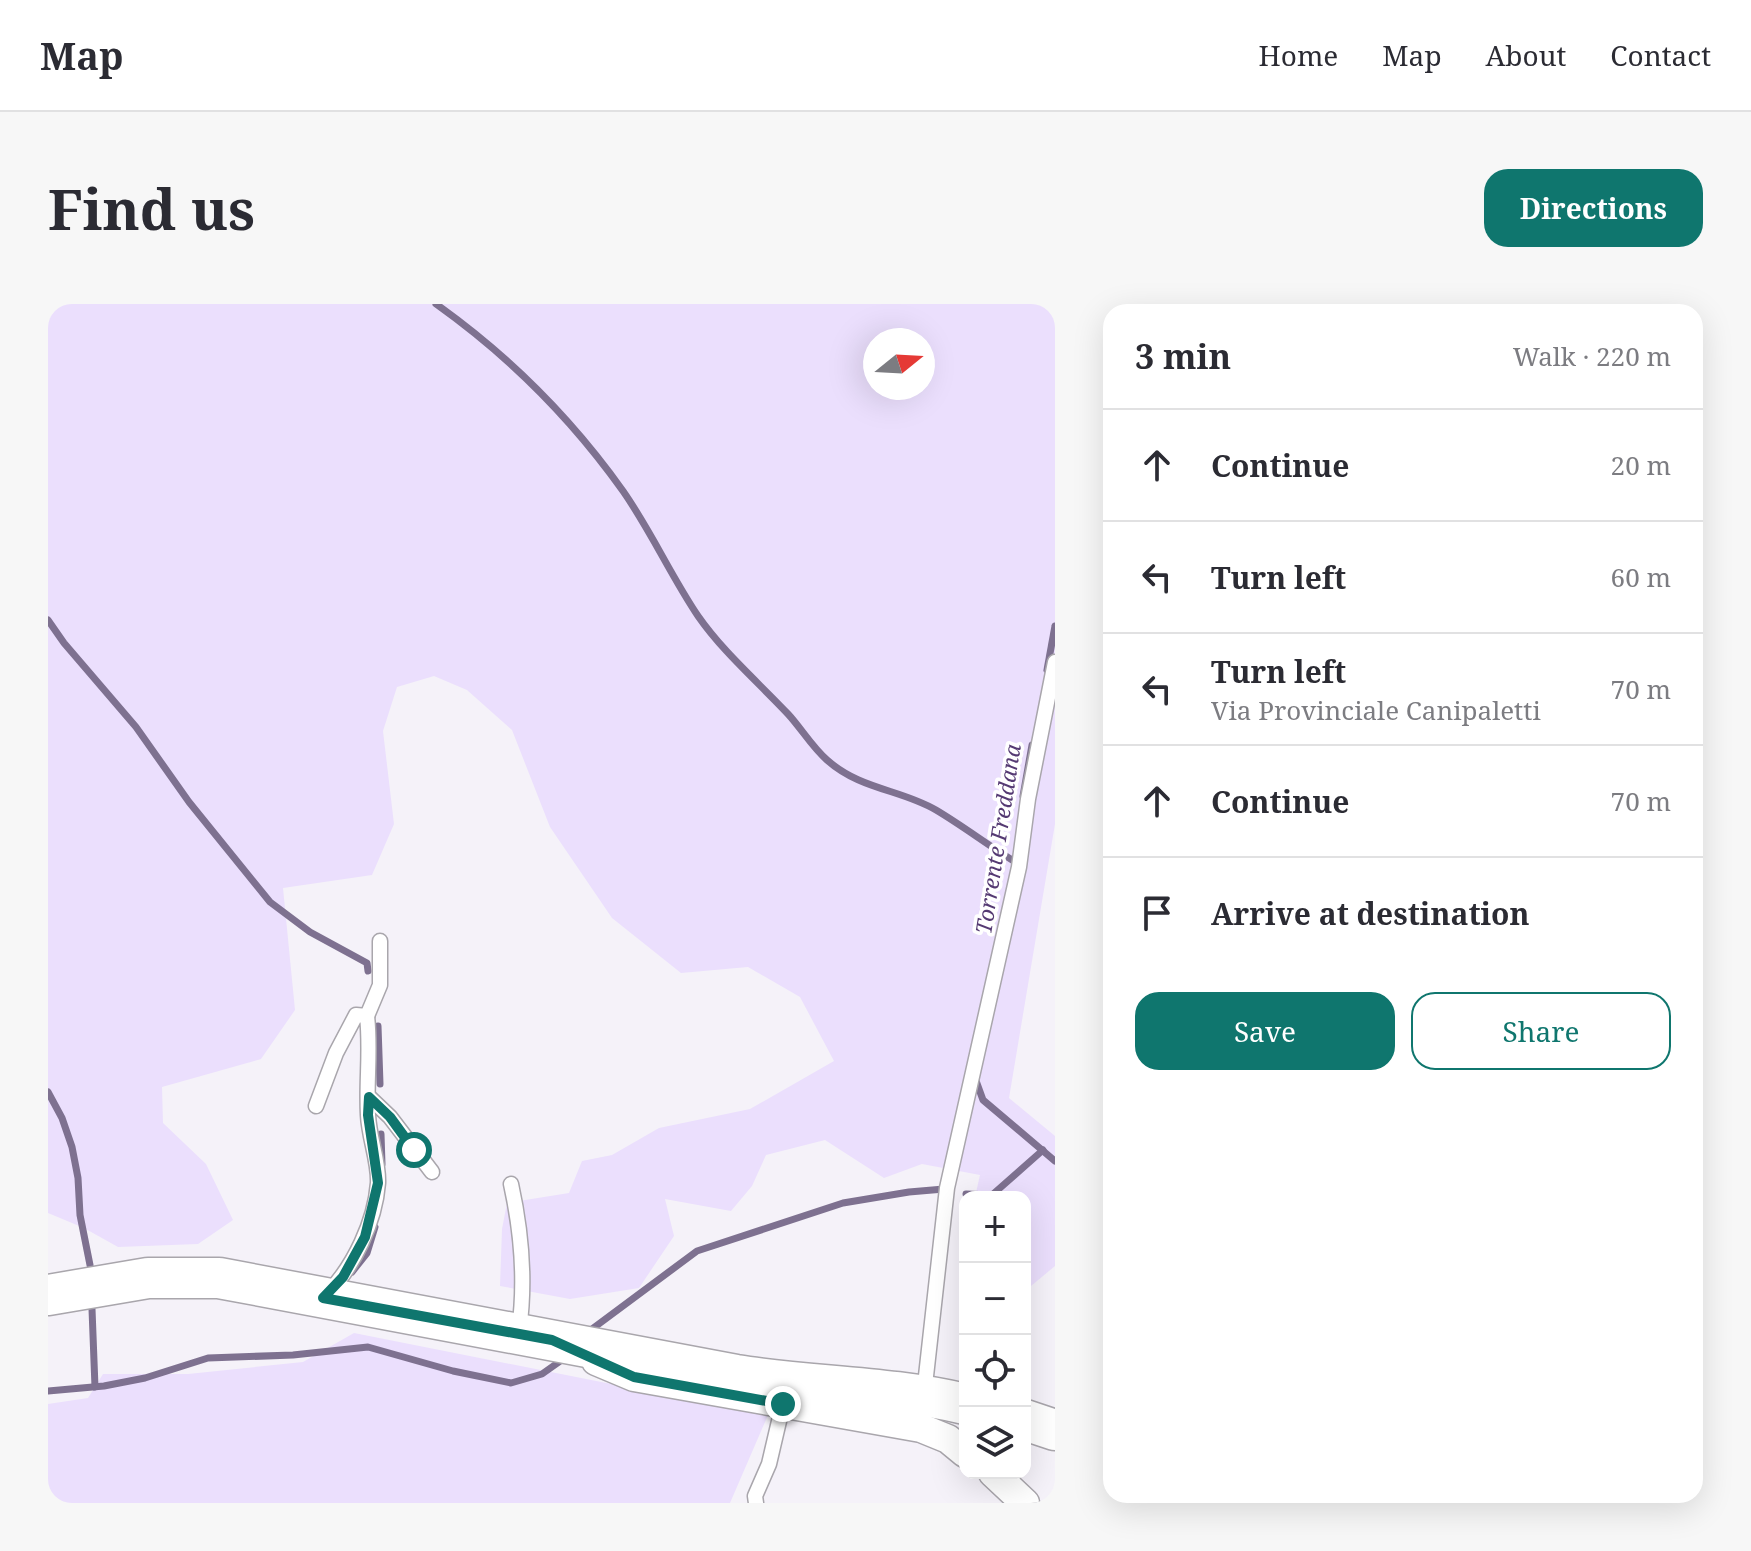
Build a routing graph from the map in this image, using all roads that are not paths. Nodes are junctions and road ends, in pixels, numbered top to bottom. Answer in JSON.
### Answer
{"nodes":[{"id":1,"x":1055,"y":662,"type":"edge"},
{"id":2,"x":380,"y":941,"type":"dead end"},
{"id":3,"x":367,"y":1016,"type":"junction"},
{"id":4,"x":369,"y":1097,"type":"junction"},
{"id":5,"x":316,"y":1106,"type":"dead end"},
{"id":6,"x":432,"y":1172,"type":"dead end"},
{"id":7,"x":511,"y":1184,"type":"dead end"},
{"id":8,"x":48,"y":1295,"type":"edge"},
{"id":9,"x":323,"y":1298,"type":"junction"},
{"id":10,"x":535,"y":1337,"type":"junction"},
{"id":11,"x":924,"y":1394,"type":"junction"},
{"id":12,"x":959,"y":1403,"type":"edge"},
{"id":13,"x":783,"y":1404,"type":"junction"},
{"id":14,"x":959,"y":1446,"type":"edge"},
{"id":15,"x":999,"y":1479,"type":"edge"},
{"id":16,"x":756,"y":1503,"type":"edge"},
{"id":17,"x":1025,"y":1503,"type":"edge"}],
"edges":[{"from":1,"to":11,"type":"lane"},
{"from":2,"to":3,"type":"lane"},
{"from":3,"to":4,"type":"lane"},
{"from":3,"to":5,"type":"lane"},
{"from":4,"to":6,"type":"lane"},
{"from":4,"to":9,"type":"lane"},
{"from":7,"to":10,"type":"lane"},
{"from":8,"to":9,"type":"main road"},
{"from":9,"to":10,"type":"main road"},
{"from":10,"to":11,"type":"main road"},
{"from":10,"to":13,"type":"street"},
{"from":11,"to":12,"type":"main road"},
{"from":13,"to":14,"type":"street"},
{"from":13,"to":16,"type":"lane"},
{"from":15,"to":17,"type":"street"}]}
